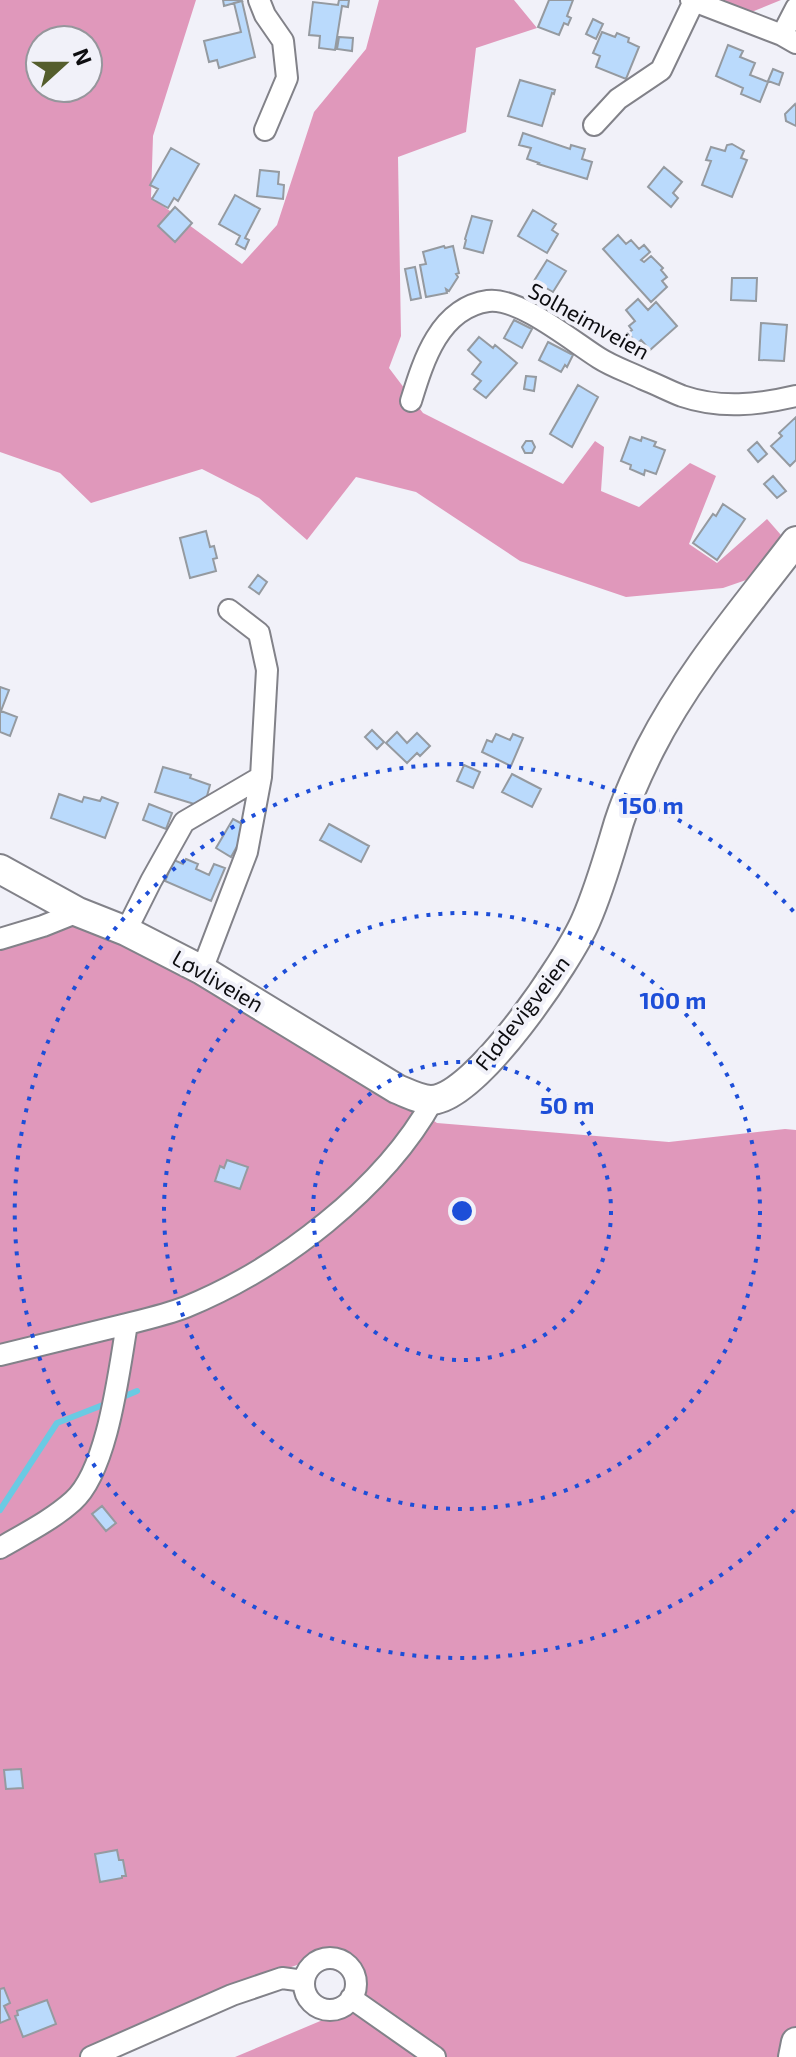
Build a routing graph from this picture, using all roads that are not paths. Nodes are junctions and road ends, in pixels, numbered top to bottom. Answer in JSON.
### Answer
{"nodes":[{"id":1,"x":259,"y":0,"type":"edge"},
{"id":2,"x":692,"y":1,"type":"edge"},
{"id":3,"x":796,"y":8,"type":"edge"},
{"id":4,"x":789,"y":39,"type":"edge"},
{"id":5,"x":594,"y":125,"type":"dead end"},
{"id":6,"x":265,"y":130,"type":"dead end"},
{"id":7,"x":796,"y":396,"type":"edge"},
{"id":8,"x":411,"y":401,"type":"dead end"},
{"id":9,"x":796,"y":541,"type":"edge"},
{"id":10,"x":229,"y":610,"type":"dead end"},
{"id":11,"x":261,"y":777,"type":"junction"},
{"id":12,"x":0,"y":869,"type":"edge"},
{"id":13,"x":78,"y":912,"type":"junction"},
{"id":14,"x":126,"y":931,"type":"junction"},
{"id":15,"x":0,"y":939,"type":"edge"},
{"id":16,"x":202,"y":970,"type":"junction"},
{"id":17,"x":433,"y":1100,"type":"junction"},
{"id":18,"x":127,"y":1324,"type":"junction"},
{"id":19,"x":0,"y":1355,"type":"edge"},
{"id":20,"x":0,"y":1548,"type":"edge"},
{"id":21,"x":304,"y":1981,"type":"junction"},
{"id":22,"x":351,"y":1998,"type":"junction"},
{"id":23,"x":796,"y":2042,"type":"edge"},
{"id":24,"x":91,"y":2057,"type":"edge"},
{"id":25,"x":435,"y":2057,"type":"edge"},
{"id":26,"x":793,"y":2057,"type":"edge"}],
"edges":[{"from":1,"to":6,"type":"street"},
{"from":2,"to":4,"type":"street"},
{"from":2,"to":5,"type":"street"},
{"from":3,"to":4,"type":"street"},
{"from":7,"to":8,"type":"street","name":"Solheimveien"},
{"from":9,"to":17,"type":"main road","name":"Flødevigveien"},
{"from":10,"to":11,"type":"street"},
{"from":11,"to":14,"type":"street"},
{"from":11,"to":16,"type":"street"},
{"from":12,"to":13,"type":"main road","name":"Løvliveien"},
{"from":13,"to":14,"type":"main road","name":"Løvliveien"},
{"from":13,"to":15,"type":"street"},
{"from":14,"to":16,"type":"main road","name":"Løvliveien"},
{"from":16,"to":17,"type":"main road","name":"Løvliveien"},
{"from":17,"to":18,"type":"street","name":"Flødevigveien"},
{"from":18,"to":19,"type":"street","name":"Flødevigveien"},
{"from":18,"to":20,"type":"street"},
{"from":21,"to":22,"type":"street"},
{"from":21,"to":22,"type":"street"},
{"from":21,"to":24,"type":"street"},
{"from":22,"to":25,"type":"street"},
{"from":23,"to":26,"type":"main road"}]}
